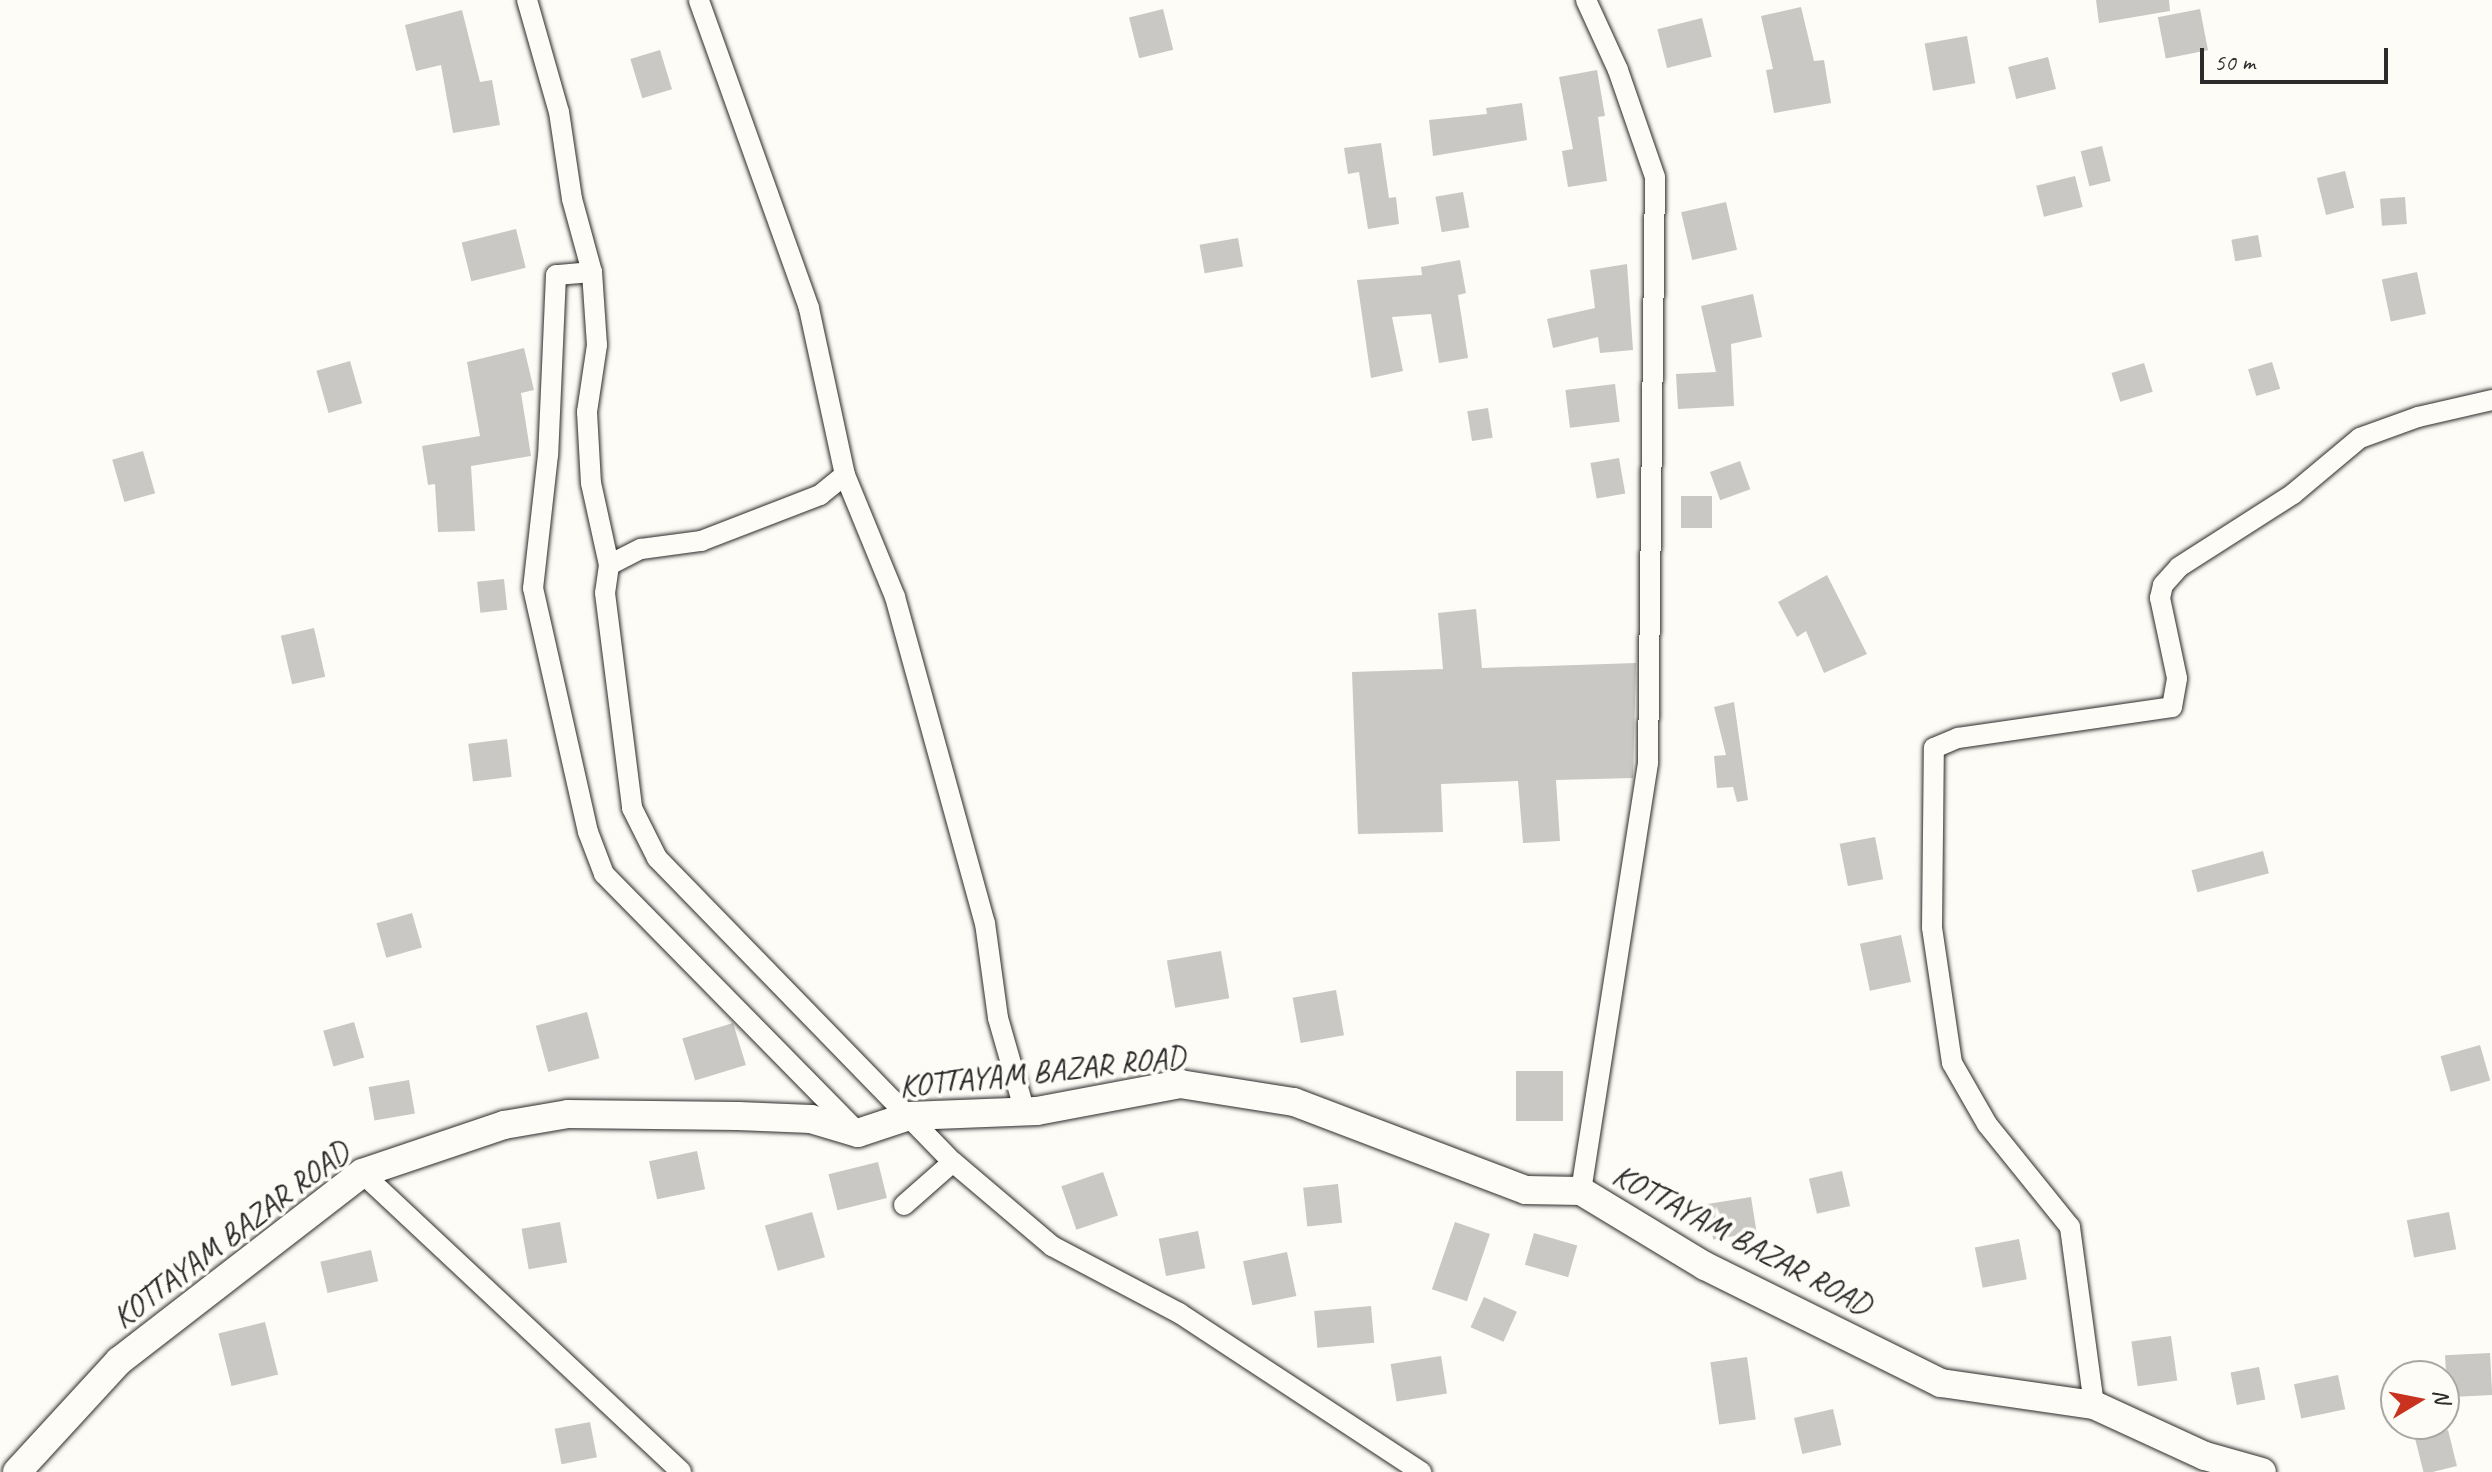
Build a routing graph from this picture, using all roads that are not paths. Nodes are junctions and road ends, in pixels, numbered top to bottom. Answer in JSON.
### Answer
{"nodes":[{"id":1,"x":527,"y":0,"type":"edge"},
{"id":2,"x":699,"y":0,"type":"edge"},
{"id":3,"x":1586,"y":0,"type":"edge"},
{"id":4,"x":592,"y":272,"type":"junction"},
{"id":5,"x":2492,"y":400,"type":"edge"},
{"id":6,"x":845,"y":475,"type":"junction"},
{"id":7,"x":609,"y":565,"type":"junction"},
{"id":8,"x":1025,"y":1112,"type":"junction"},
{"id":9,"x":905,"y":1117,"type":"junction"},
{"id":10,"x":858,"y":1133,"type":"junction"},
{"id":11,"x":953,"y":1162,"type":"junction"},
{"id":12,"x":362,"y":1173,"type":"junction"},
{"id":13,"x":1581,"y":1191,"type":"junction"},
{"id":14,"x":904,"y":1205,"type":"dead end"},
{"id":15,"x":2094,"y":1405,"type":"junction"},
{"id":16,"x":17,"y":1472,"type":"edge"},
{"id":17,"x":681,"y":1472,"type":"edge"},
{"id":18,"x":1421,"y":1472,"type":"edge"},
{"id":19,"x":2262,"y":1472,"type":"edge"}],
"edges":[{"from":1,"to":4,"type":"street"},
{"from":2,"to":6,"type":"street"},
{"from":3,"to":13,"type":"street"},
{"from":4,"to":7,"type":"street"},
{"from":4,"to":10,"type":"street"},
{"from":5,"to":15,"type":"street"},
{"from":6,"to":7,"type":"street"},
{"from":6,"to":8,"type":"street"},
{"from":7,"to":9,"type":"street"},
{"from":8,"to":9,"type":"main road","name":"KOTTAYAM BAZAR ROAD"},
{"from":8,"to":13,"type":"main road","name":"KOTTAYAM BAZAR ROAD"},
{"from":9,"to":10,"type":"main road","name":"KOTTAYAM BAZAR ROAD"},
{"from":9,"to":11,"type":"street"},
{"from":10,"to":12,"type":"main road","name":"KOTTAYAM BAZAR ROAD"},
{"from":11,"to":14,"type":"street"},
{"from":11,"to":18,"type":"street"},
{"from":12,"to":16,"type":"main road","name":"KOTTAYAM BAZAR ROAD"},
{"from":12,"to":17,"type":"street"},
{"from":13,"to":15,"type":"main road","name":"KOTTAYAM BAZAR ROAD"},
{"from":15,"to":19,"type":"main road","name":"KOTTAYAM BAZAR ROAD"}]}
